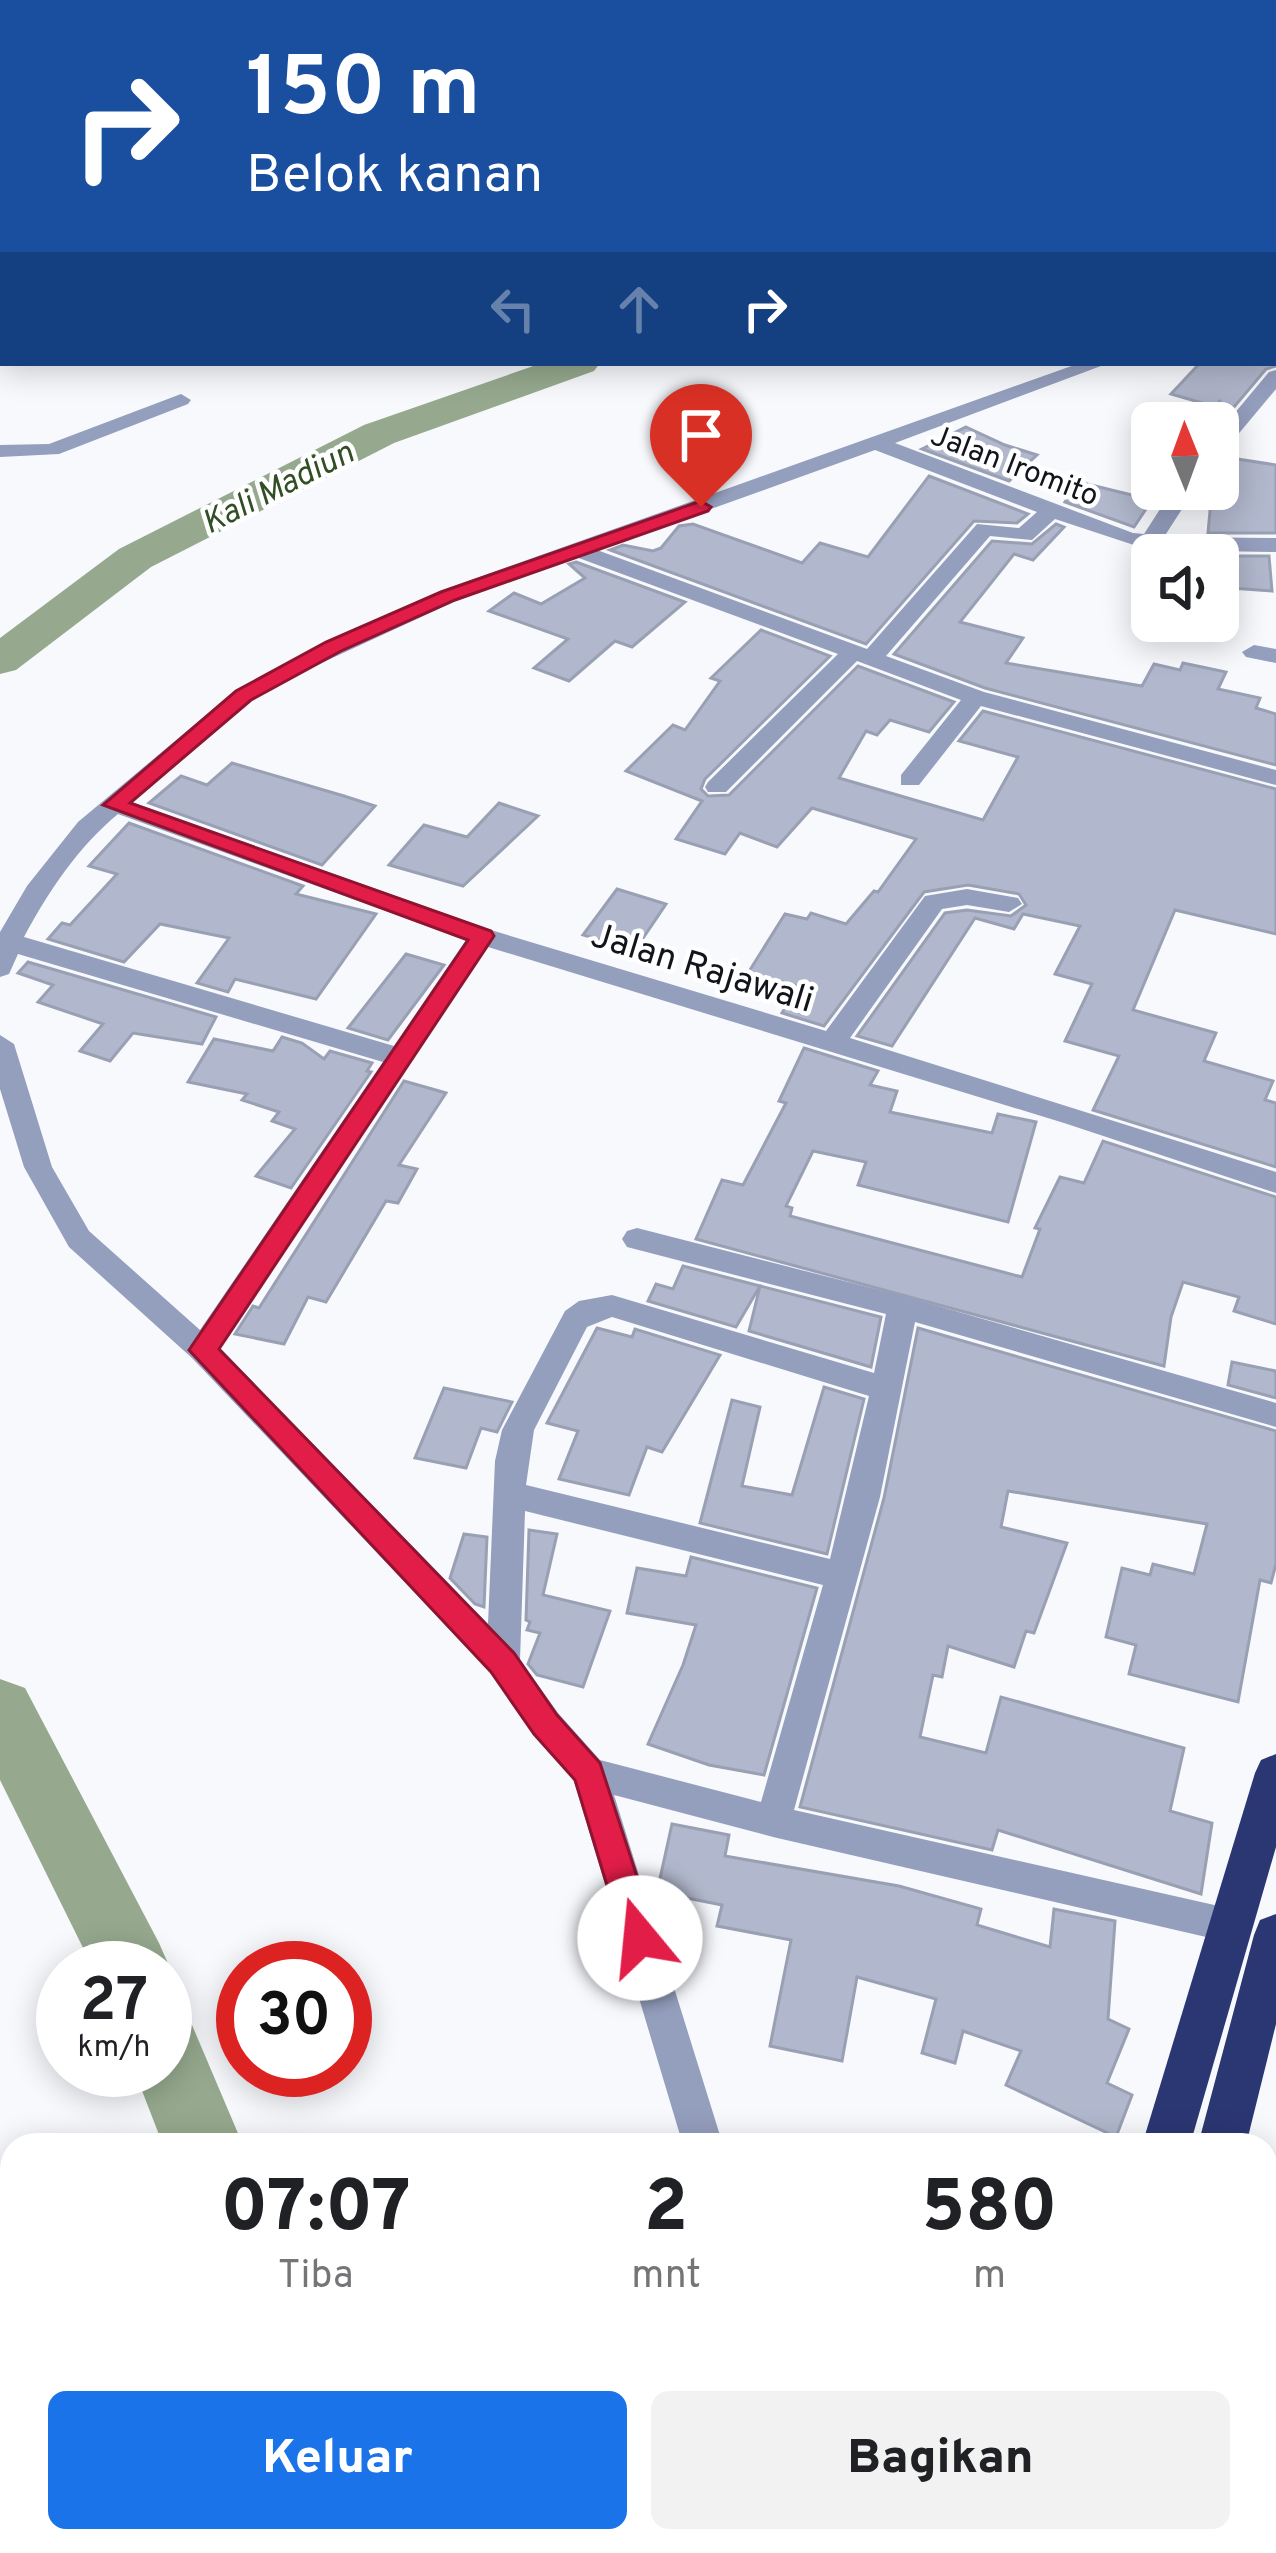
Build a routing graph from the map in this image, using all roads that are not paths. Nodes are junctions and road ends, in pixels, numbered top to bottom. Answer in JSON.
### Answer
{"nodes":[{"id":1,"x":1091,"y":366,"type":"edge"},
{"id":2,"x":1276,"y":376,"type":"edge"},
{"id":3,"x":181,"y":400,"type":"dead end"},
{"id":4,"x":1239,"y":421,"type":"edge"},
{"id":5,"x":878,"y":444,"type":"junction"},
{"id":6,"x":0,"y":451,"type":"edge"},
{"id":7,"x":1052,"y":511,"type":"junction"},
{"id":8,"x":1131,"y":536,"type":"edge"},
{"id":9,"x":1239,"y":544,"type":"edge"},
{"id":10,"x":1276,"y":545,"type":"edge"},
{"id":11,"x":582,"y":552,"type":"junction"},
{"id":12,"x":862,"y":655,"type":"junction"},
{"id":13,"x":976,"y":697,"type":"junction"},
{"id":14,"x":1276,"y":778,"type":"edge"},
{"id":15,"x":910,"y":780,"type":"dead end"},
{"id":16,"x":717,"y":787,"type":"dead end"},
{"id":17,"x":114,"y":805,"type":"junction"},
{"id":18,"x":1009,"y":904,"type":"dead end"},
{"id":19,"x":482,"y":936,"type":"junction"},
{"id":20,"x":4,"y":955,"type":"edge"},
{"id":21,"x":832,"y":1043,"type":"junction"},
{"id":22,"x":0,"y":1044,"type":"edge"},
{"id":23,"x":399,"y":1057,"type":"junction"},
{"id":24,"x":1276,"y":1184,"type":"edge"},
{"id":25,"x":637,"y":1239,"type":"dead end"},
{"id":26,"x":903,"y":1306,"type":"junction"},
{"id":27,"x":203,"y":1350,"type":"junction"},
{"id":28,"x":883,"y":1388,"type":"junction"},
{"id":29,"x":1276,"y":1415,"type":"edge"},
{"id":30,"x":511,"y":1494,"type":"junction"},
{"id":31,"x":843,"y":1576,"type":"junction"},
{"id":32,"x":502,"y":1663,"type":"junction"},
{"id":33,"x":589,"y":1773,"type":"junction"},
{"id":34,"x":1276,"y":1773,"type":"edge"},
{"id":35,"x":773,"y":1821,"type":"junction"},
{"id":36,"x":1254,"y":1930,"type":"edge"},
{"id":37,"x":699,"y":2133,"type":"edge"},
{"id":38,"x":1171,"y":2133,"type":"edge"},
{"id":39,"x":1224,"y":2133,"type":"edge"}],
"edges":[{"from":1,"to":5,"type":"street"},
{"from":2,"to":4,"type":"street"},
{"from":3,"to":6,"type":"street"},
{"from":5,"to":7,"type":"street","name":"Jalan Iromito"},
{"from":5,"to":11,"type":"street"},
{"from":7,"to":8,"type":"street","name":"Jalan Iromito"},
{"from":7,"to":12,"type":"street"},
{"from":9,"to":10,"type":"street","name":"Jalan Iromito"},
{"from":11,"to":12,"type":"street"},
{"from":11,"to":17,"type":"street"},
{"from":12,"to":13,"type":"street"},
{"from":12,"to":16,"type":"street"},
{"from":13,"to":14,"type":"street"},
{"from":13,"to":15,"type":"street"},
{"from":17,"to":19,"type":"street","name":"Jalan Rajawali"},
{"from":17,"to":20,"type":"street"},
{"from":18,"to":21,"type":"street"},
{"from":19,"to":21,"type":"street","name":"Jalan Rajawali"},
{"from":19,"to":23,"type":"street"},
{"from":20,"to":23,"type":"street"},
{"from":21,"to":24,"type":"street","name":"Jalan Rajawali"},
{"from":22,"to":27,"type":"street"},
{"from":23,"to":27,"type":"street"},
{"from":25,"to":26,"type":"street"},
{"from":26,"to":28,"type":"street"},
{"from":26,"to":29,"type":"street"},
{"from":27,"to":32,"type":"street"},
{"from":28,"to":30,"type":"street"},
{"from":28,"to":31,"type":"street"},
{"from":30,"to":31,"type":"street"},
{"from":30,"to":32,"type":"street"},
{"from":31,"to":35,"type":"street"},
{"from":32,"to":33,"type":"street"},
{"from":33,"to":35,"type":"street"},
{"from":33,"to":37,"type":"street"},
{"from":34,"to":36,"type":"highway"},
{"from":35,"to":36,"type":"street"},
{"from":36,"to":38,"type":"highway"},
{"from":36,"to":39,"type":"highway"}]}
